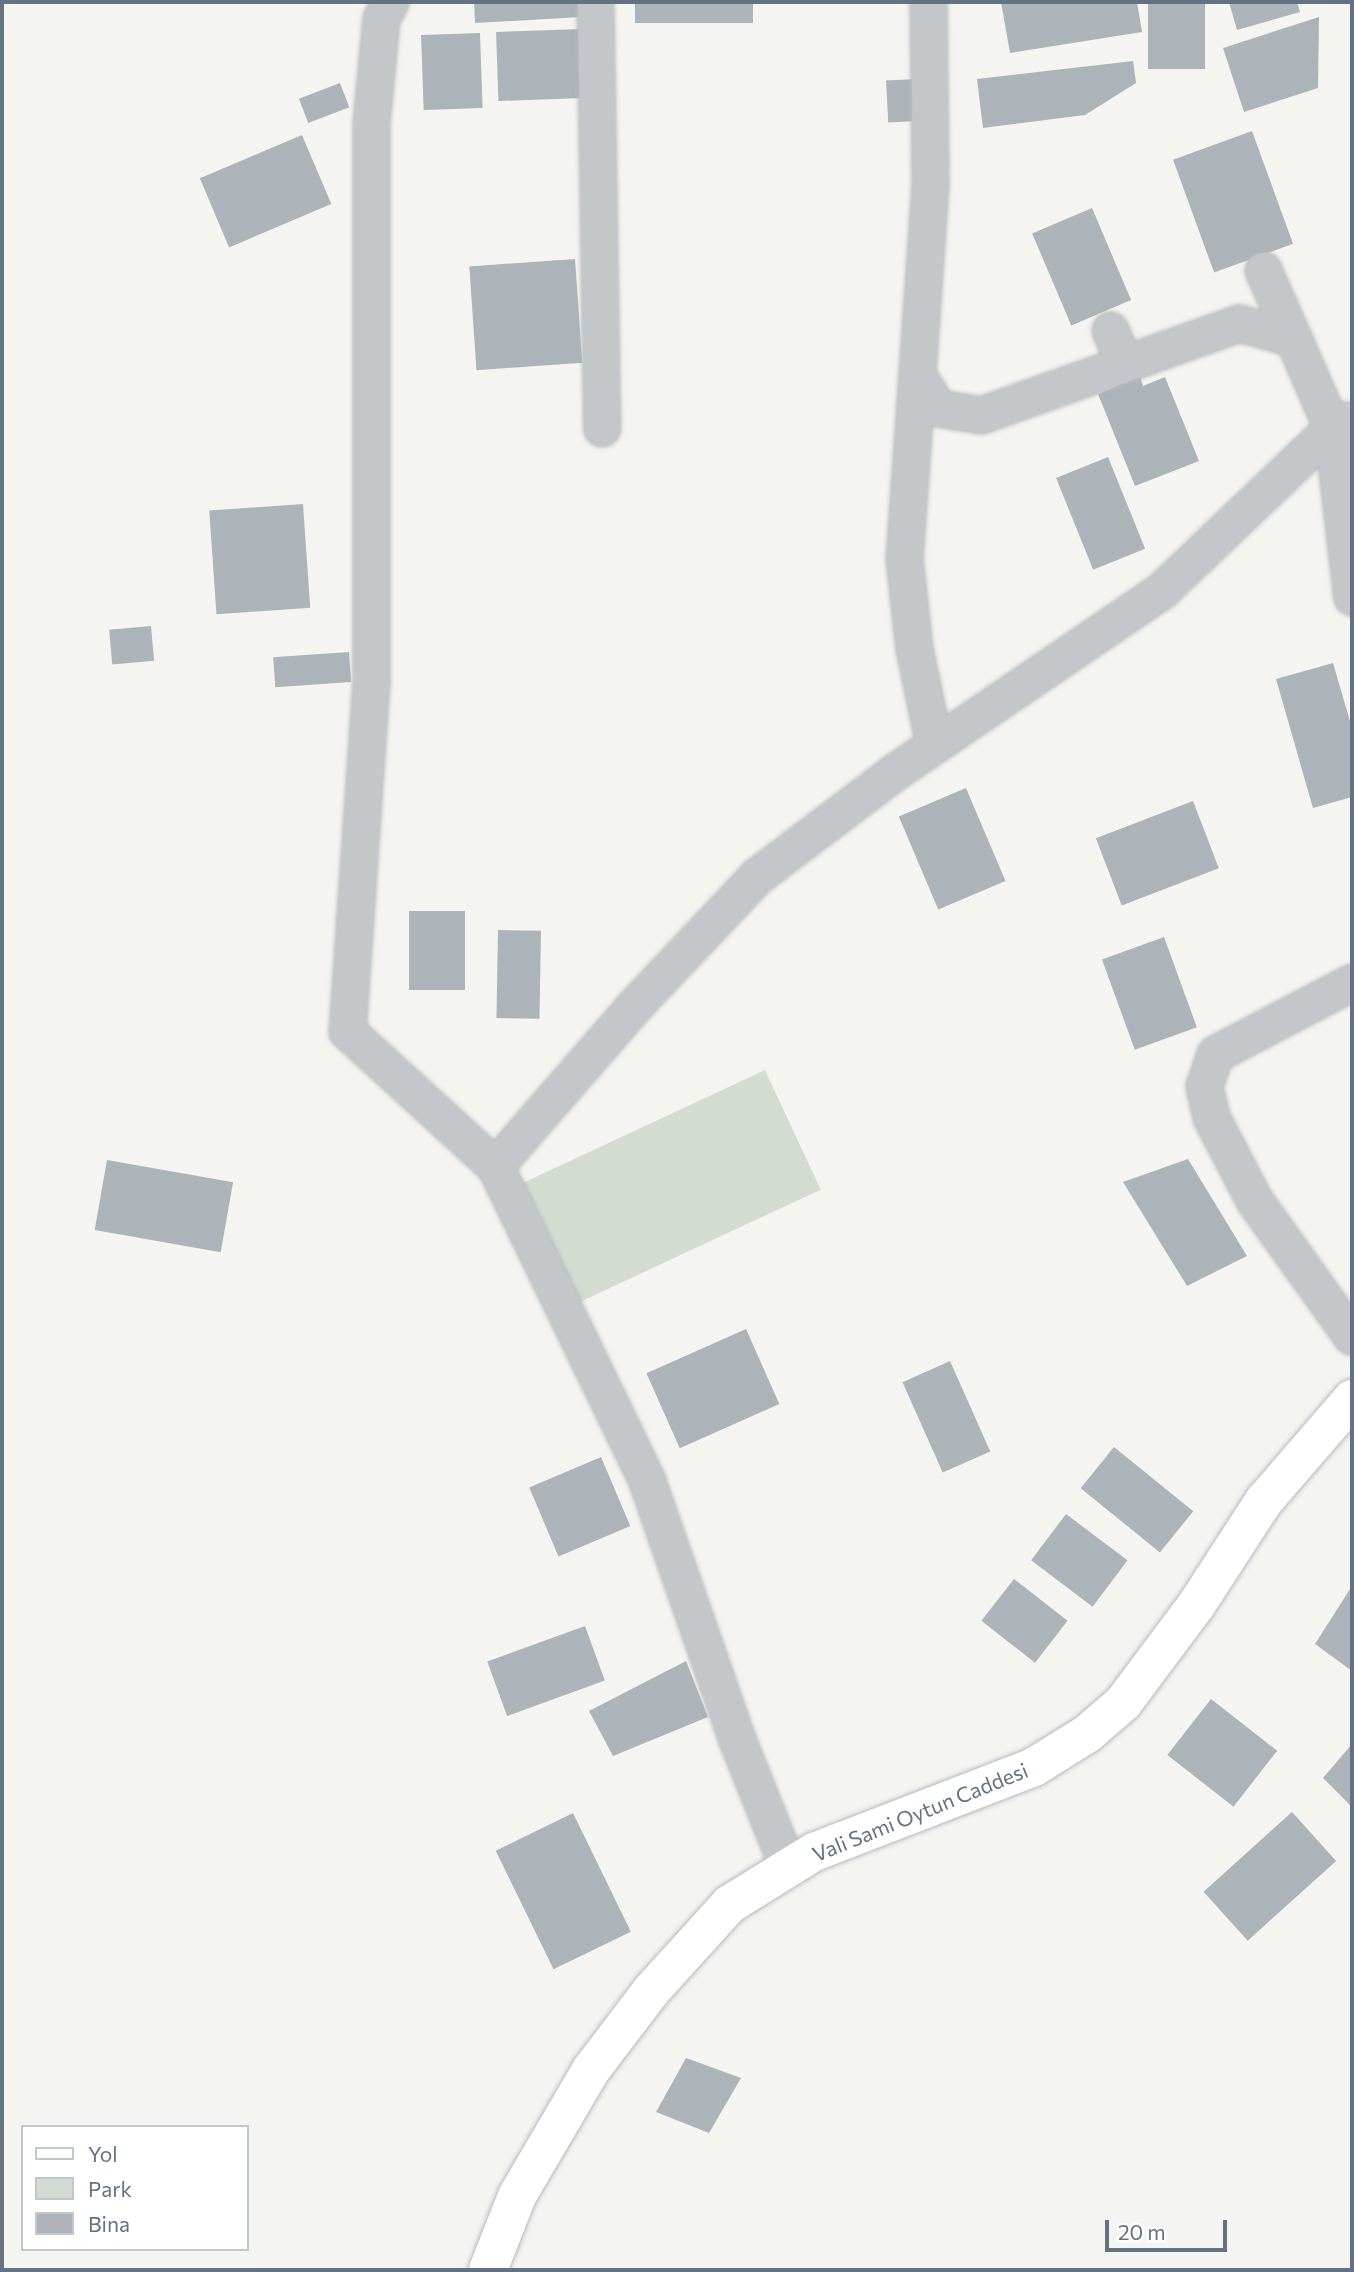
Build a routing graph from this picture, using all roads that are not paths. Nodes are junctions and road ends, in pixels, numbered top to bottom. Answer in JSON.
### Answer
{"nodes":[{"id":1,"x":390,"y":2,"type":"edge"},
{"id":2,"x":595,"y":2,"type":"edge"},
{"id":3,"x":928,"y":2,"type":"edge"},
{"id":4,"x":1263,"y":270,"type":"dead end"},
{"id":5,"x":1110,"y":330,"type":"dead end"},
{"id":6,"x":1293,"y":338,"type":"junction"},
{"id":7,"x":1124,"y":363,"type":"junction"},
{"id":8,"x":917,"y":374,"type":"junction"},
{"id":9,"x":1342,"y":422,"type":"edge"},
{"id":10,"x":602,"y":428,"type":"dead end"},
{"id":11,"x":1352,"y":597,"type":"edge"},
{"id":12,"x":934,"y":746,"type":"junction"},
{"id":13,"x":1352,"y":982,"type":"edge"},
{"id":14,"x":495,"y":1166,"type":"junction"},
{"id":15,"x":1352,"y":1337,"type":"edge"},
{"id":16,"x":1352,"y":1401,"type":"edge"},
{"id":17,"x":788,"y":1867,"type":"junction"},
{"id":18,"x":488,"y":2270,"type":"edge"}],
"edges":[{"from":1,"to":14,"type":"street"},
{"from":2,"to":10,"type":"street"},
{"from":3,"to":8,"type":"street"},
{"from":4,"to":6,"type":"street"},
{"from":5,"to":7,"type":"street"},
{"from":6,"to":7,"type":"street"},
{"from":6,"to":9,"type":"street"},
{"from":7,"to":8,"type":"street"},
{"from":8,"to":12,"type":"street"},
{"from":9,"to":11,"type":"street"},
{"from":9,"to":12,"type":"street"},
{"from":12,"to":14,"type":"street"},
{"from":13,"to":15,"type":"street"},
{"from":14,"to":17,"type":"street"},
{"from":16,"to":17,"type":"street","name":"Vali Sami Oytun Caddesi"},
{"from":17,"to":18,"type":"street","name":"Vali Sami Oytun Caddesi"}]}
